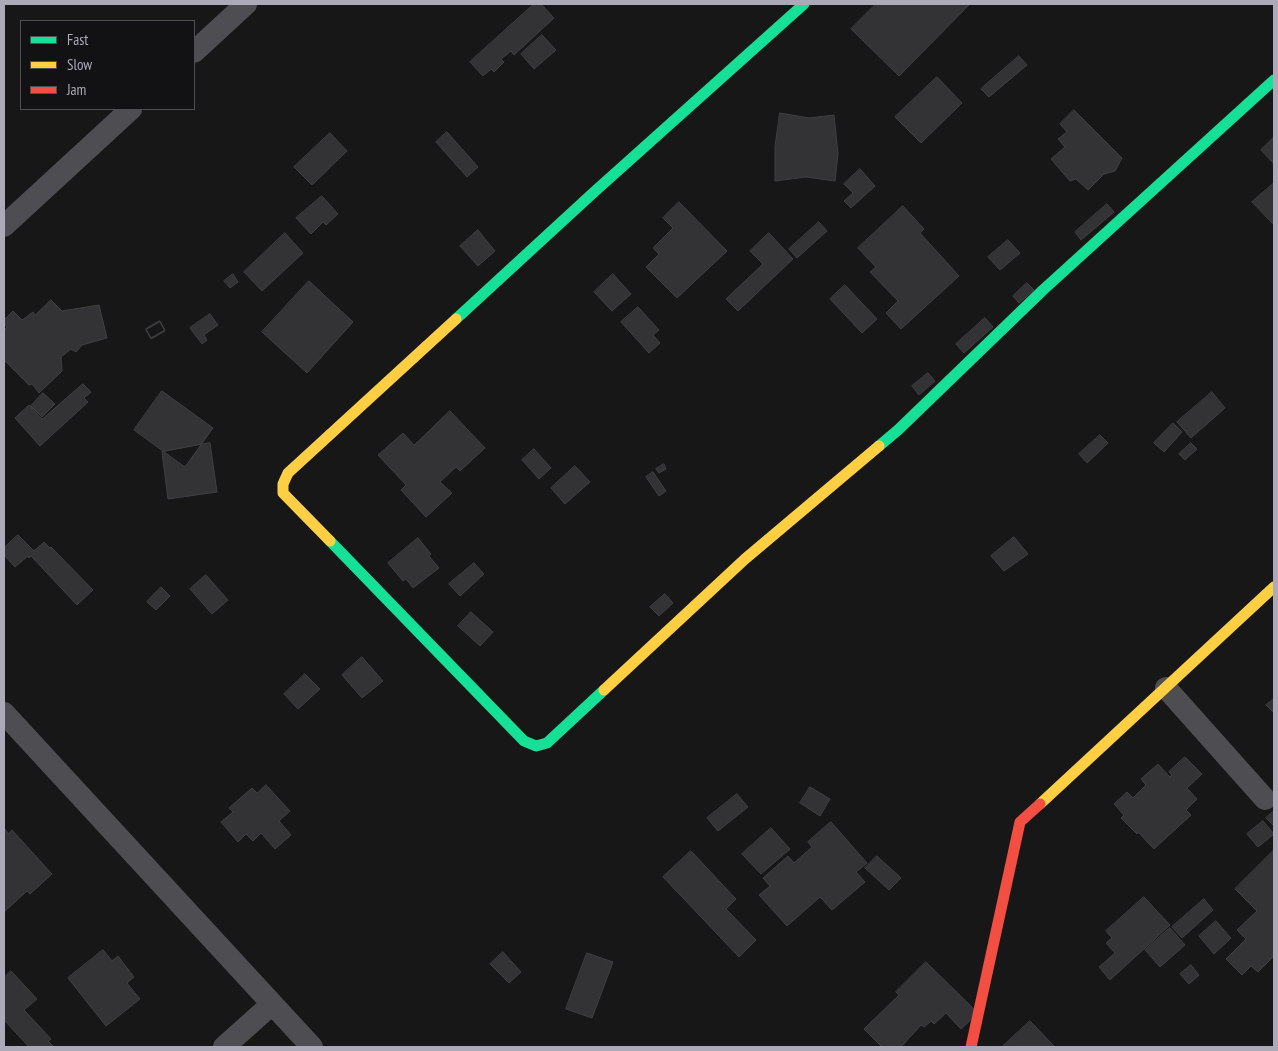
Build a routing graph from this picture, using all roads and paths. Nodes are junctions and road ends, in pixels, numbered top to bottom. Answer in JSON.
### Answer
{"nodes":[{"id":1,"x":246,"y":4,"type":"edge"},
{"id":2,"x":804,"y":4,"type":"edge"},
{"id":3,"x":195,"y":51,"type":"edge"},
{"id":4,"x":1274,"y":80,"type":"edge"},
{"id":5,"x":130,"y":110,"type":"edge"},
{"id":6,"x":4,"y":226,"type":"edge"},
{"id":7,"x":1274,"y":587,"type":"edge"},
{"id":8,"x":1166,"y":688,"type":"junction"},
{"id":9,"x":7,"y":724,"type":"edge"},
{"id":10,"x":1265,"y":799,"type":"dead end"},
{"id":11,"x":272,"y":1004,"type":"junction"},
{"id":12,"x":224,"y":1047,"type":"edge"},
{"id":13,"x":312,"y":1047,"type":"edge"},
{"id":14,"x":971,"y":1047,"type":"edge"}],
"edges":[{"from":1,"to":3,"type":"street"},
{"from":2,"to":4,"type":"street"},
{"from":5,"to":6,"type":"street"},
{"from":7,"to":8,"type":"street"},
{"from":8,"to":10,"type":"street"},
{"from":8,"to":14,"type":"street"},
{"from":9,"to":11,"type":"street"},
{"from":11,"to":12,"type":"street"},
{"from":11,"to":13,"type":"street"}]}
